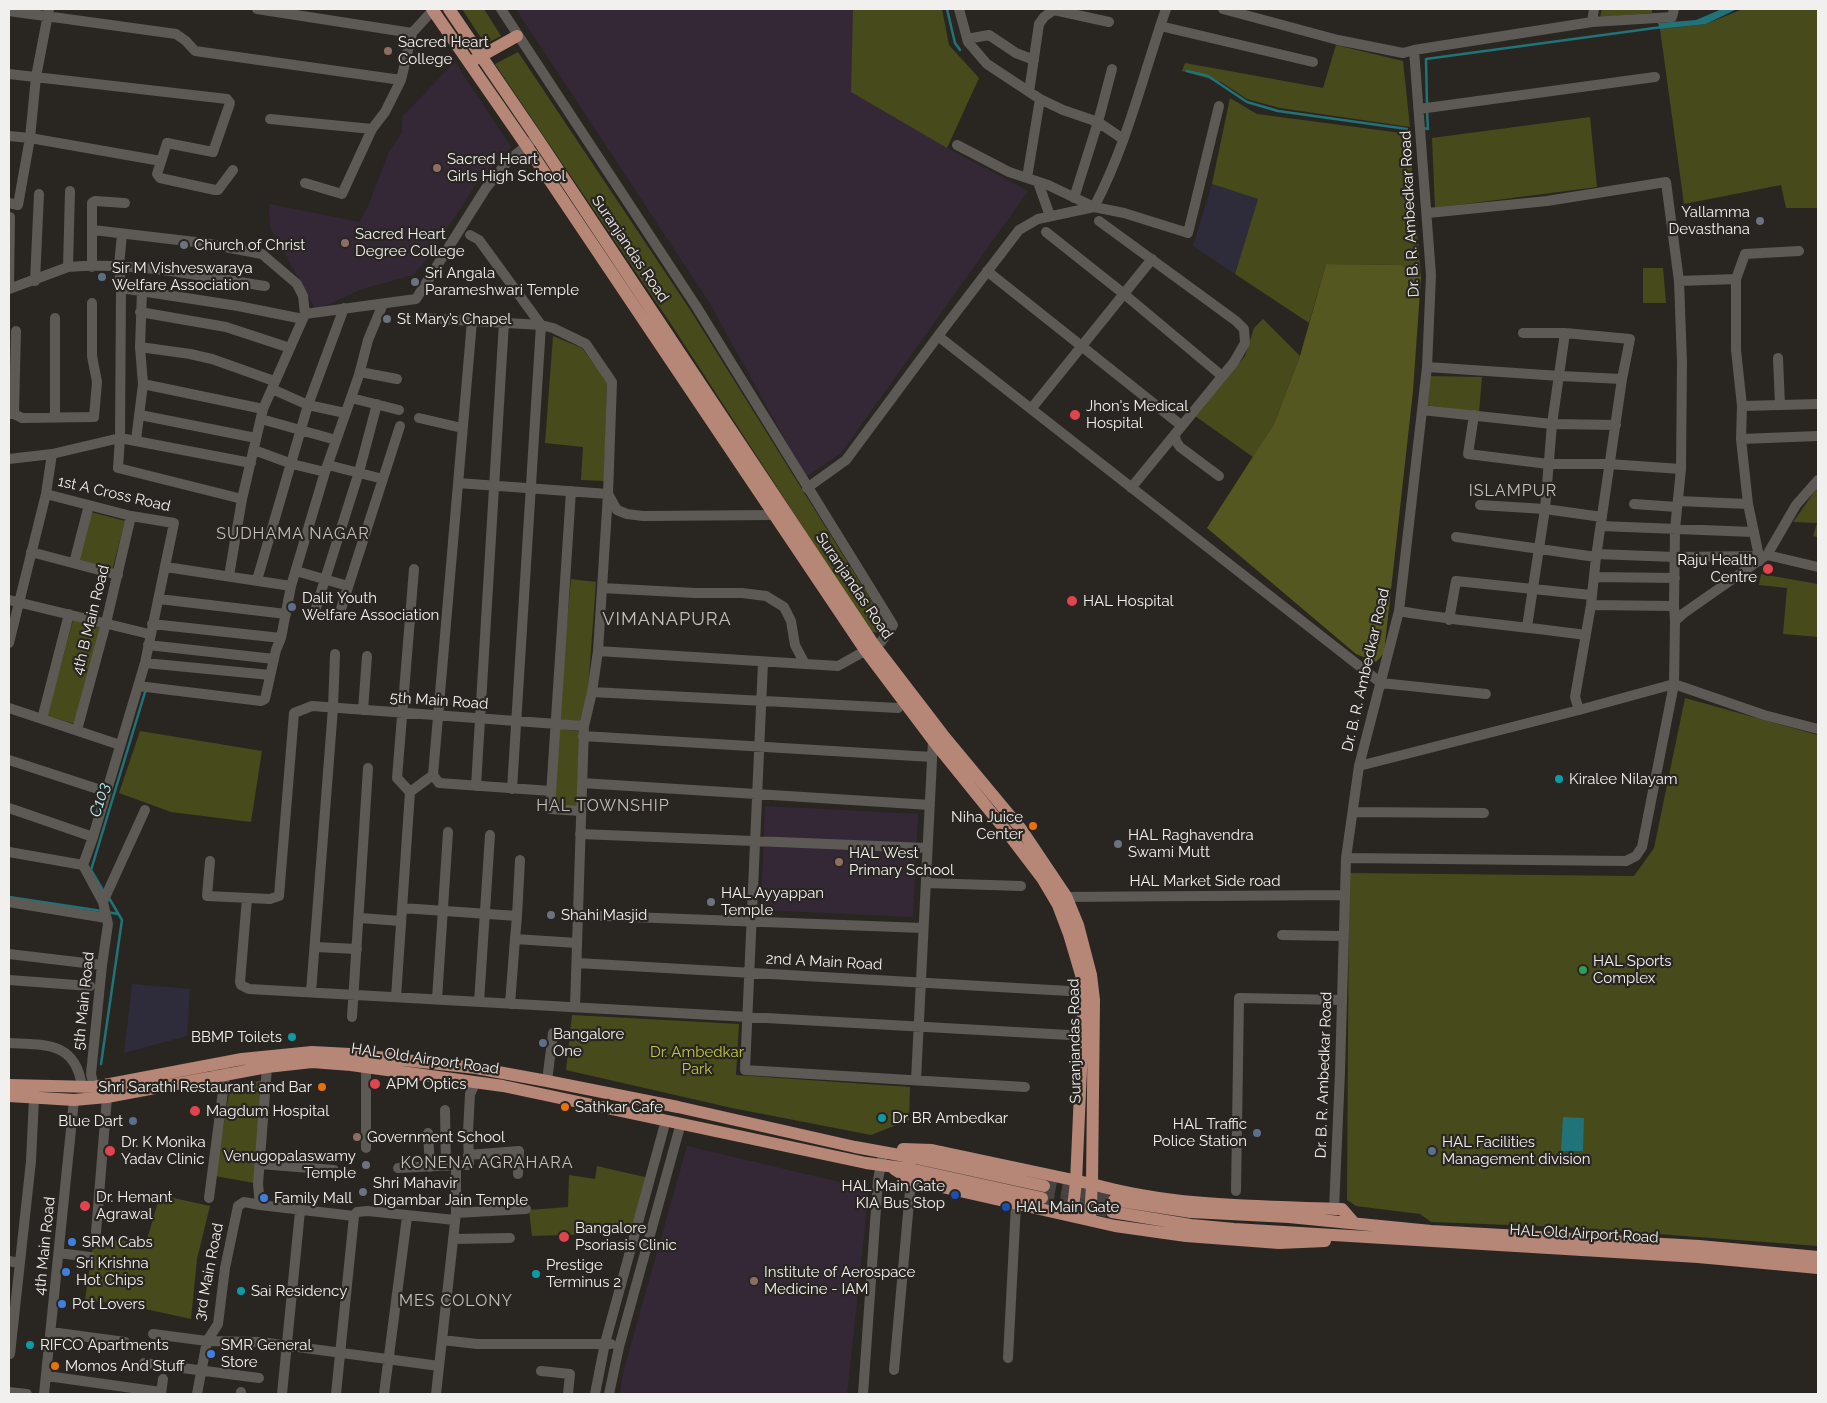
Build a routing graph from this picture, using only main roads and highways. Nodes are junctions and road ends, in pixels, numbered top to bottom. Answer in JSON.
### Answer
{"nodes":[{"id":1,"x":433,"y":9,"type":"edge"},
{"id":2,"x":449,"y":9,"type":"edge"},
{"id":3,"x":517,"y":36,"type":"road end"},
{"id":4,"x":481,"y":57,"type":"junction"},
{"id":5,"x":469,"y":62,"type":"junction"},
{"id":6,"x":531,"y":141,"type":"junction"},
{"id":7,"x":869,"y":648,"type":"junction"},
{"id":8,"x":1060,"y":897,"type":"junction"},
{"id":9,"x":312,"y":1057,"type":"junction"},
{"id":10,"x":9,"y":1085,"type":"edge"},
{"id":11,"x":9,"y":1096,"type":"edge"},
{"id":12,"x":885,"y":1162,"type":"junction"},
{"id":13,"x":1076,"y":1182,"type":"junction"},
{"id":14,"x":1092,"y":1184,"type":"junction"},
{"id":15,"x":1043,"y":1192,"type":"tunnel mouth"},
{"id":16,"x":1113,"y":1206,"type":"tunnel mouth"},
{"id":17,"x":1072,"y":1216,"type":"junction"},
{"id":18,"x":1090,"y":1220,"type":"junction"},
{"id":19,"x":1351,"y":1229,"type":"junction"},
{"id":20,"x":1818,"y":1257,"type":"edge"},
{"id":21,"x":1818,"y":1268,"type":"edge"}],
"edges":[{"from":1,"to":5,"type":"main road","name":"Suranjandas Road"},
{"from":2,"to":4,"type":"main road","name":"Suranjandas Road"},
{"from":3,"to":4,"type":"main road"},
{"from":4,"to":5,"type":"main road"},
{"from":4,"to":6,"type":"main road","name":"Suranjandas Road"},
{"from":5,"to":6,"type":"main road","name":"Suranjandas Road"},
{"from":6,"to":7,"type":"main road","name":"Suranjandas Road"},
{"from":6,"to":7,"type":"main road","name":"Suranjandas Road"},
{"from":7,"to":8,"type":"main road","name":"Suranjandas Road"},
{"from":8,"to":13,"type":"main road","name":"Suranjandas Road"},
{"from":8,"to":14,"type":"main road","name":"Suranjandas Road"},
{"from":9,"to":10,"type":"main road","name":"HAL Old Airport Road"},
{"from":9,"to":11,"type":"main road","name":"HAL Old Airport Road"},
{"from":9,"to":12,"type":"main road","name":"HAL Old Airport Road"},
{"from":9,"to":12,"type":"main road","name":"HAL Old Airport Road"},
{"from":12,"to":13,"type":"main road"},
{"from":12,"to":15,"type":"main road"},
{"from":12,"to":17,"type":"main road"},
{"from":13,"to":14,"type":"main road"},
{"from":13,"to":17,"type":"main road","name":"Suranjandas Road"},
{"from":14,"to":18,"type":"main road","name":"Suranjandas Road"},
{"from":14,"to":19,"type":"main road"},
{"from":16,"to":19,"type":"main road"},
{"from":17,"to":18,"type":"main road"},
{"from":18,"to":19,"type":"main road"},
{"from":19,"to":20,"type":"main road","name":"HAL Old Airport Road"},
{"from":19,"to":21,"type":"main road","name":"HAL Old Airport Road"}]}
